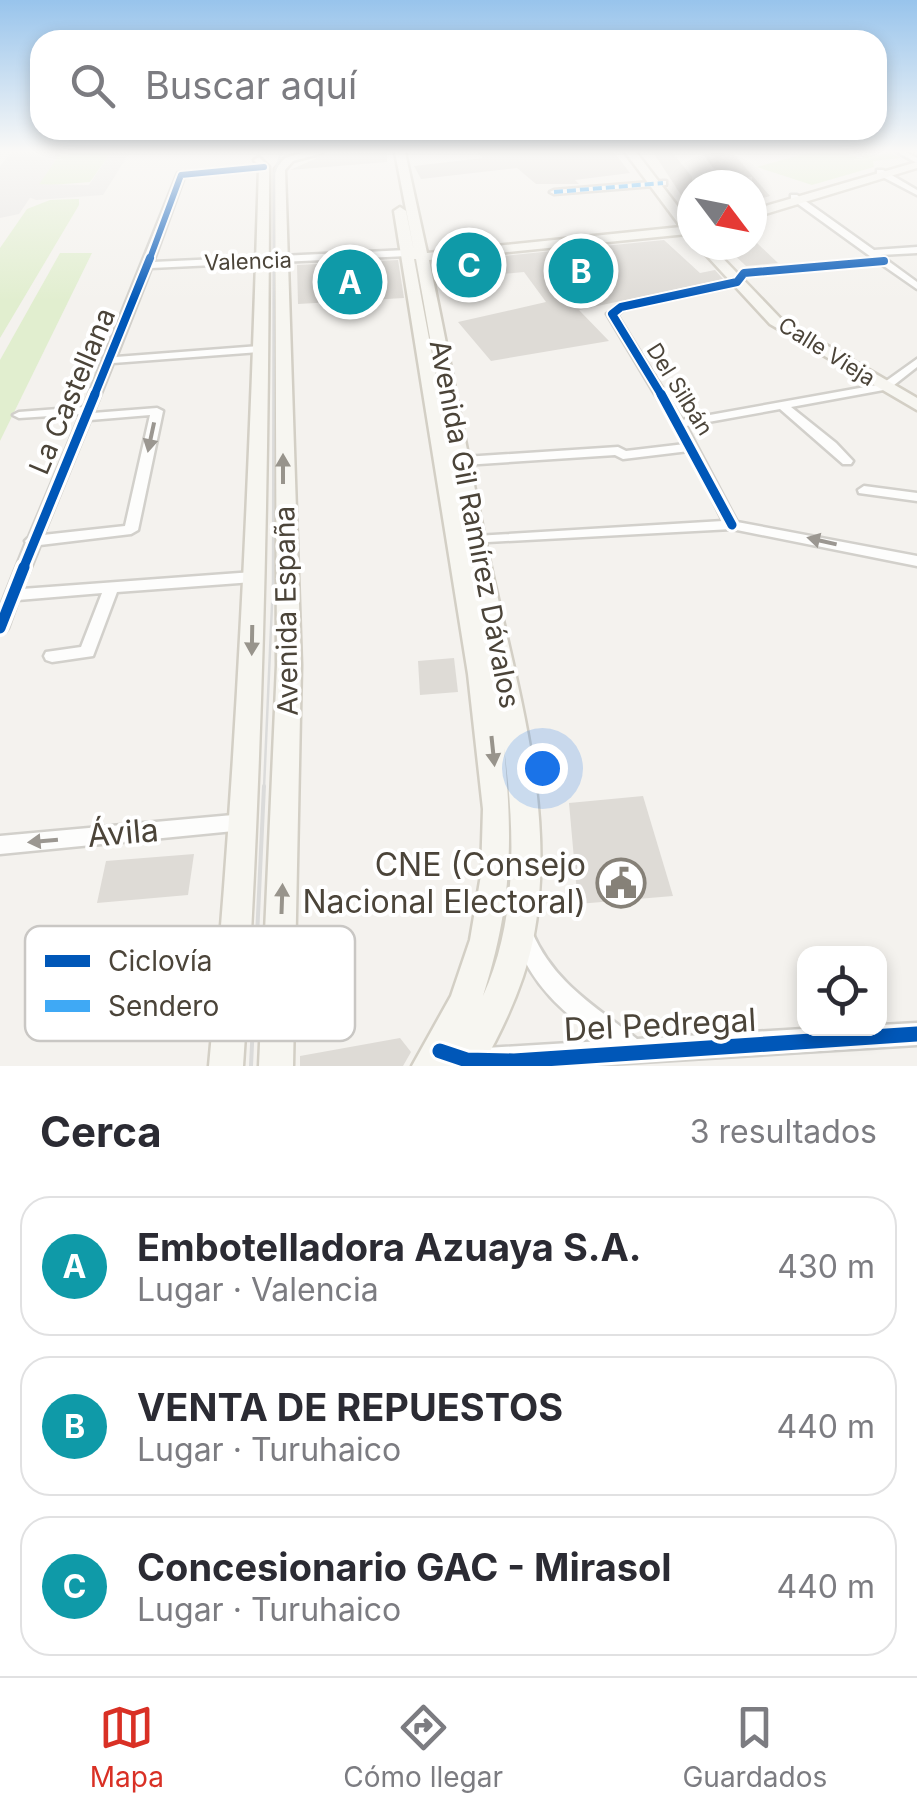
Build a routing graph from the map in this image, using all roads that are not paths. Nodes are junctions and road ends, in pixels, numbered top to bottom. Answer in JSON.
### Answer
{"nodes":[{"id":1,"x":174,"y":202,"type":"edge"},
{"id":2,"x":265,"y":202,"type":"edge"},
{"id":3,"x":277,"y":202,"type":"edge"},
{"id":4,"x":403,"y":202,"type":"edge"},
{"id":5,"x":408,"y":202,"type":"edge"},
{"id":6,"x":801,"y":202,"type":"edge"},
{"id":7,"x":677,"y":228,"type":"edge"},
{"id":8,"x":917,"y":250,"type":"edge"},
{"id":9,"x":874,"y":252,"type":"junction"},
{"id":10,"x":417,"y":254,"type":"junction"},
{"id":11,"x":273,"y":260,"type":"junction"},
{"id":12,"x":721,"y":260,"type":"edge"},
{"id":13,"x":728,"y":260,"type":"edge"},
{"id":14,"x":884,"y":262,"type":"junction"},
{"id":15,"x":149,"y":266,"type":"junction"},
{"id":16,"x":741,"y":277,"type":"junction"},
{"id":17,"x":917,"y":286,"type":"edge"},
{"id":18,"x":259,"y":350,"type":"junction"},
{"id":19,"x":112,"y":360,"type":"junction"},
{"id":20,"x":917,"y":362,"type":"edge"},
{"id":21,"x":889,"y":384,"type":"junction"},
{"id":22,"x":917,"y":394,"type":"edge"},
{"id":23,"x":917,"y":405,"type":"edge"},
{"id":24,"x":783,"y":406,"type":"junction"},
{"id":25,"x":87,"y":414,"type":"junction"},
{"id":26,"x":19,"y":415,"type":"dead end"},
{"id":27,"x":680,"y":424,"type":"junction"},
{"id":28,"x":693,"y":446,"type":"junction"},
{"id":29,"x":847,"y":460,"type":"dead end"},
{"id":30,"x":464,"y":461,"type":"junction"},
{"id":31,"x":864,"y":490,"type":"dead end"},
{"id":32,"x":917,"y":497,"type":"edge"},
{"id":33,"x":732,"y":525,"type":"junction"},
{"id":34,"x":32,"y":541,"type":"junction"},
{"id":35,"x":466,"y":541,"type":"junction"},
{"id":36,"x":917,"y":561,"type":"edge"},
{"id":37,"x":253,"y":577,"type":"junction"},
{"id":38,"x":112,"y":587,"type":"junction"},
{"id":39,"x":12,"y":596,"type":"junction"},
{"id":40,"x":0,"y":628,"type":"edge"},
{"id":41,"x":490,"y":653,"type":"junction"},
{"id":42,"x":52,"y":656,"type":"dead end"},
{"id":43,"x":245,"y":822,"type":"junction"},
{"id":44,"x":0,"y":845,"type":"edge"},
{"id":45,"x":522,"y":920,"type":"junction"},
{"id":46,"x":237,"y":926,"type":"edge"},
{"id":47,"x":281,"y":926,"type":"edge"},
{"id":48,"x":917,"y":1034,"type":"edge"},
{"id":49,"x":228,"y":1041,"type":"edge"},
{"id":50,"x":277,"y":1041,"type":"edge"},
{"id":51,"x":633,"y":1051,"type":"junction"},
{"id":52,"x":450,"y":1061,"type":"edge"},
{"id":53,"x":226,"y":1066,"type":"edge"},
{"id":54,"x":276,"y":1066,"type":"edge"}],
"edges":[{"from":1,"to":15,"type":"street","name":"La Castellana"},
{"from":2,"to":11,"type":"main road","name":"Avenida España"},
{"from":3,"to":11,"type":"main road","name":"Avenida España"},
{"from":4,"to":10,"type":"main road","name":"Avenida Gil Ramírez Dávalos"},
{"from":5,"to":10,"type":"main road","name":"Avenida Gil Ramírez Dávalos"},
{"from":6,"to":9,"type":"street"},
{"from":7,"to":10,"type":"main road"},
{"from":8,"to":9,"type":"street"},
{"from":9,"to":14,"type":"street"},
{"from":10,"to":11,"type":"street","name":"Valencia"},
{"from":10,"to":30,"type":"main road","name":"Avenida Gil Ramírez Dávalos"},
{"from":10,"to":35,"type":"main road","name":"Avenida Gil Ramírez Dávalos"},
{"from":11,"to":15,"type":"street","name":"Valencia"},
{"from":11,"to":18,"type":"main road","name":"Avenida España"},
{"from":47,"to":11,"type":"main road","name":"Avenida España","one_way":true},
{"from":12,"to":16,"type":"main road","name":"Calle Vieja"},
{"from":13,"to":16,"type":"main road","name":"Calle Vieja"},
{"from":14,"to":16,"type":"street","name":"Del Silbán"},
{"from":14,"to":17,"type":"street"},
{"from":15,"to":19,"type":"street","name":"La Castellana"},
{"from":16,"to":21,"type":"main road","name":"Calle Vieja"},
{"from":16,"to":27,"type":"street","name":"Del Silbán"},
{"from":18,"to":19,"type":"street"},
{"from":18,"to":37,"type":"main road","name":"Avenida España"},
{"from":19,"to":25,"type":"street","name":"La Castellana"},
{"from":20,"to":21,"type":"street"},
{"from":21,"to":22,"type":"main road","name":"Calle Vieja"},
{"from":21,"to":23,"type":"main road","name":"Calle Vieja"},
{"from":21,"to":24,"type":"street"},
{"from":24,"to":27,"type":"street"},
{"from":24,"to":29,"type":"street"},
{"from":25,"to":26,"type":"street"},
{"from":25,"to":34,"type":"street","name":"La Castellana"},
{"from":25,"to":34,"type":"street","one_way":true},
{"from":27,"to":28,"type":"street","name":"Del Silbán"},
{"from":28,"to":30,"type":"street"},
{"from":28,"to":33,"type":"street","name":"Del Silbán"},
{"from":30,"to":35,"type":"main road","name":"Avenida Gil Ramírez Dávalos"},
{"from":31,"to":32,"type":"street"},
{"from":33,"to":35,"type":"street"},
{"from":36,"to":33,"type":"street","one_way":true},
{"from":34,"to":39,"type":"street","name":"La Castellana"},
{"from":35,"to":41,"type":"main road","name":"Avenida Gil Ramírez Dávalos"},
{"from":37,"to":38,"type":"street"},
{"from":37,"to":43,"type":"main road","name":"Avenida España","one_way":true},
{"from":38,"to":39,"type":"street"},
{"from":38,"to":42,"type":"street"},
{"from":39,"to":40,"type":"street","name":"La Castellana"},
{"from":41,"to":45,"type":"main road","name":"Avenida Gil Ramírez Dávalos"},
{"from":41,"to":52,"type":"main road","name":"Avenida Gil Ramírez Dávalos","one_way":true},
{"from":43,"to":44,"type":"street","name":"Ávila","one_way":true},
{"from":43,"to":46,"type":"main road","name":"Avenida España"},
{"from":45,"to":51,"type":"street","name":"Del Pedregal"},
{"from":45,"to":52,"type":"main road","name":"Avenida Gil Ramírez Dávalos"},
{"from":48,"to":51,"type":"street","name":"Del Pedregal"},
{"from":49,"to":53,"type":"main road","name":"Avenida España"},
{"from":54,"to":50,"type":"main road","name":"Avenida España","one_way":true},
{"from":51,"to":52,"type":"street","name":"Del Pedregal"}]}
